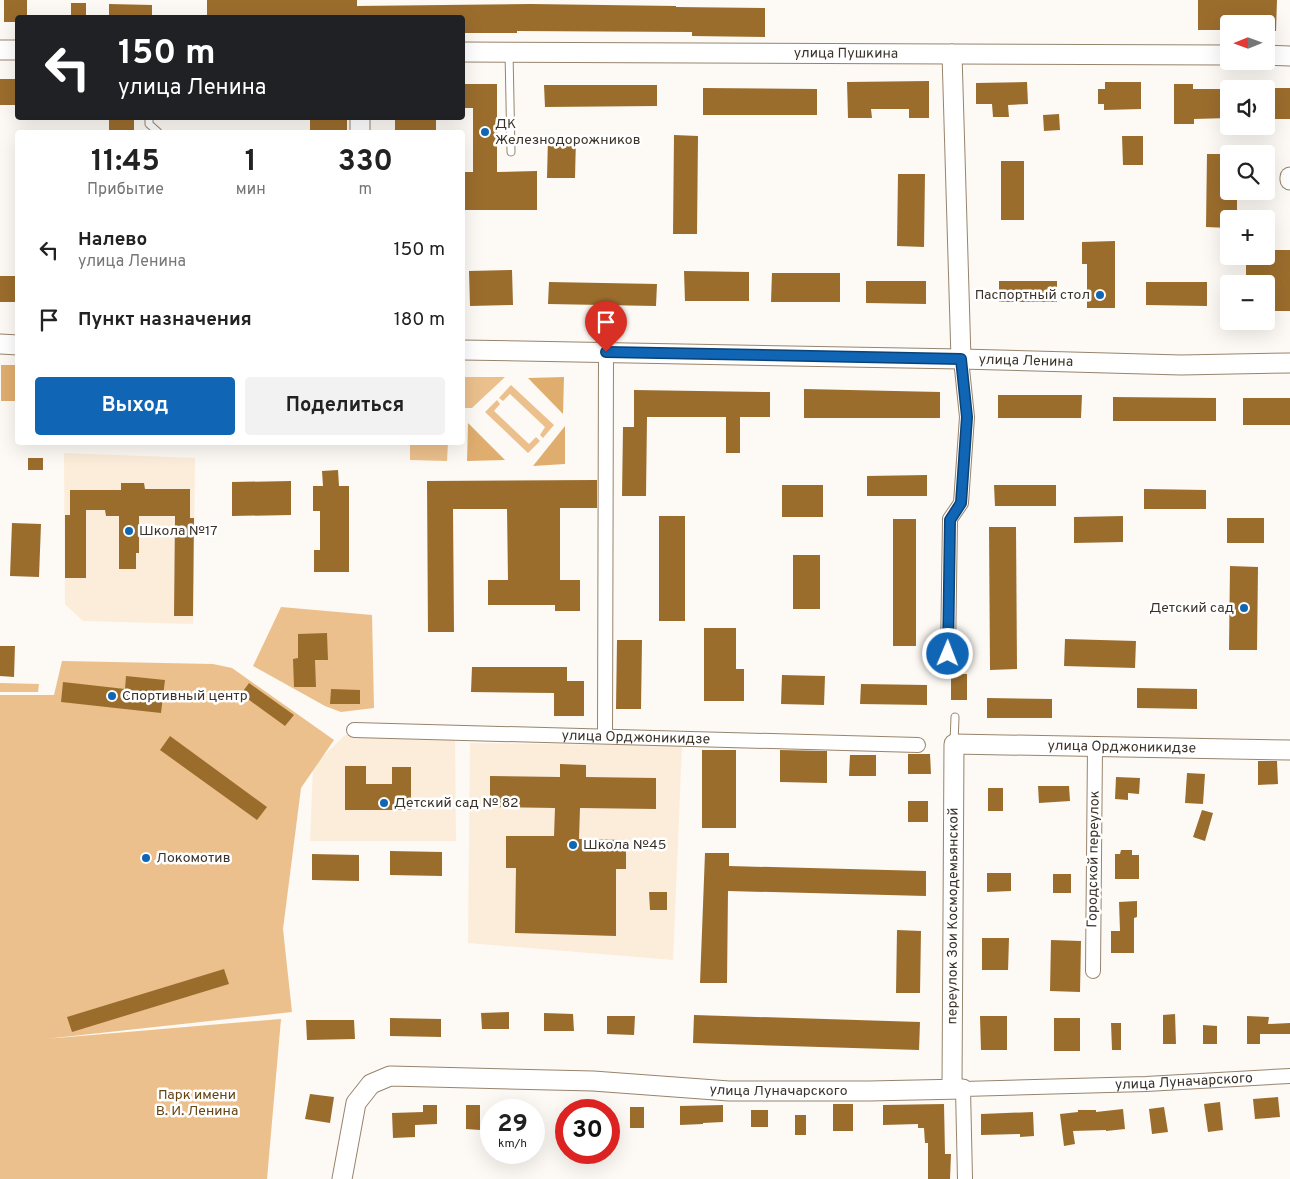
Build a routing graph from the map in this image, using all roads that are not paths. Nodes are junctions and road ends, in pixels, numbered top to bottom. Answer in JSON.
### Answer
{"nodes":[{"id":1,"x":0,"y":50,"type":"edge"},
{"id":2,"x":15,"y":50,"type":"edge"},
{"id":3,"x":465,"y":52,"type":"edge"},
{"id":4,"x":510,"y":52,"type":"junction"},
{"id":5,"x":952,"y":54,"type":"junction"},
{"id":6,"x":1220,"y":55,"type":"edge"},
{"id":7,"x":1275,"y":55,"type":"edge"},
{"id":8,"x":1290,"y":56,"type":"edge"},
{"id":9,"x":149,"y":120,"type":"edge"},
{"id":10,"x":156,"y":130,"type":"edge"},
{"id":11,"x":510,"y":152,"type":"dead end"},
{"id":12,"x":0,"y":344,"type":"edge"},
{"id":13,"x":15,"y":345,"type":"edge"},
{"id":14,"x":465,"y":350,"type":"edge"},
{"id":15,"x":606,"y":352,"type":"junction"},
{"id":16,"x":961,"y":359,"type":"junction"},
{"id":17,"x":1290,"y":363,"type":"edge"},
{"id":18,"x":948,"y":654,"type":"dead end"},
{"id":19,"x":955,"y":717,"type":"dead end"},
{"id":20,"x":354,"y":730,"type":"dead end"},
{"id":21,"x":605,"y":736,"type":"junction"},
{"id":22,"x":954,"y":744,"type":"junction"},
{"id":23,"x":918,"y":745,"type":"dead end"},
{"id":24,"x":1095,"y":747,"type":"junction"},
{"id":25,"x":1290,"y":750,"type":"edge"},
{"id":26,"x":1093,"y":971,"type":"dead end"},
{"id":27,"x":1290,"y":1076,"type":"edge"},
{"id":28,"x":958,"y":1088,"type":"junction"},
{"id":29,"x":342,"y":1179,"type":"edge"},
{"id":30,"x":965,"y":1179,"type":"edge"}],
"edges":[{"from":1,"to":2,"type":"street"},
{"from":3,"to":4,"type":"street","name":"улица Пушкина"},
{"from":4,"to":5,"type":"street","name":"улица Пушкина"},
{"from":4,"to":11,"type":"lane"},
{"from":5,"to":6,"type":"street","name":"улица Пушкина"},
{"from":5,"to":16,"type":"street"},
{"from":7,"to":8,"type":"street"},
{"from":9,"to":10,"type":"lane"},
{"from":12,"to":13,"type":"street"},
{"from":14,"to":15,"type":"street","name":"улица Ленина"},
{"from":15,"to":16,"type":"street","name":"улица Ленина"},
{"from":15,"to":21,"type":"street"},
{"from":16,"to":17,"type":"street","name":"улица Ленина"},
{"from":16,"to":18,"type":"street"},
{"from":19,"to":22,"type":"lane"},
{"from":20,"to":21,"type":"street","name":"улица Орджоникидзе"},
{"from":21,"to":23,"type":"street","name":"улица Орджоникидзе"},
{"from":22,"to":24,"type":"street","name":"улица Орджоникидзе"},
{"from":22,"to":28,"type":"street","name":"переулок Зои Космодемьянской"},
{"from":24,"to":25,"type":"street","name":"улица Орджоникидзе"},
{"from":24,"to":26,"type":"street","name":"Городской переулок"},
{"from":27,"to":28,"type":"street","name":"улица Луначарского"},
{"from":28,"to":29,"type":"street","name":"улица Луначарского"},
{"from":28,"to":30,"type":"street"}]}
